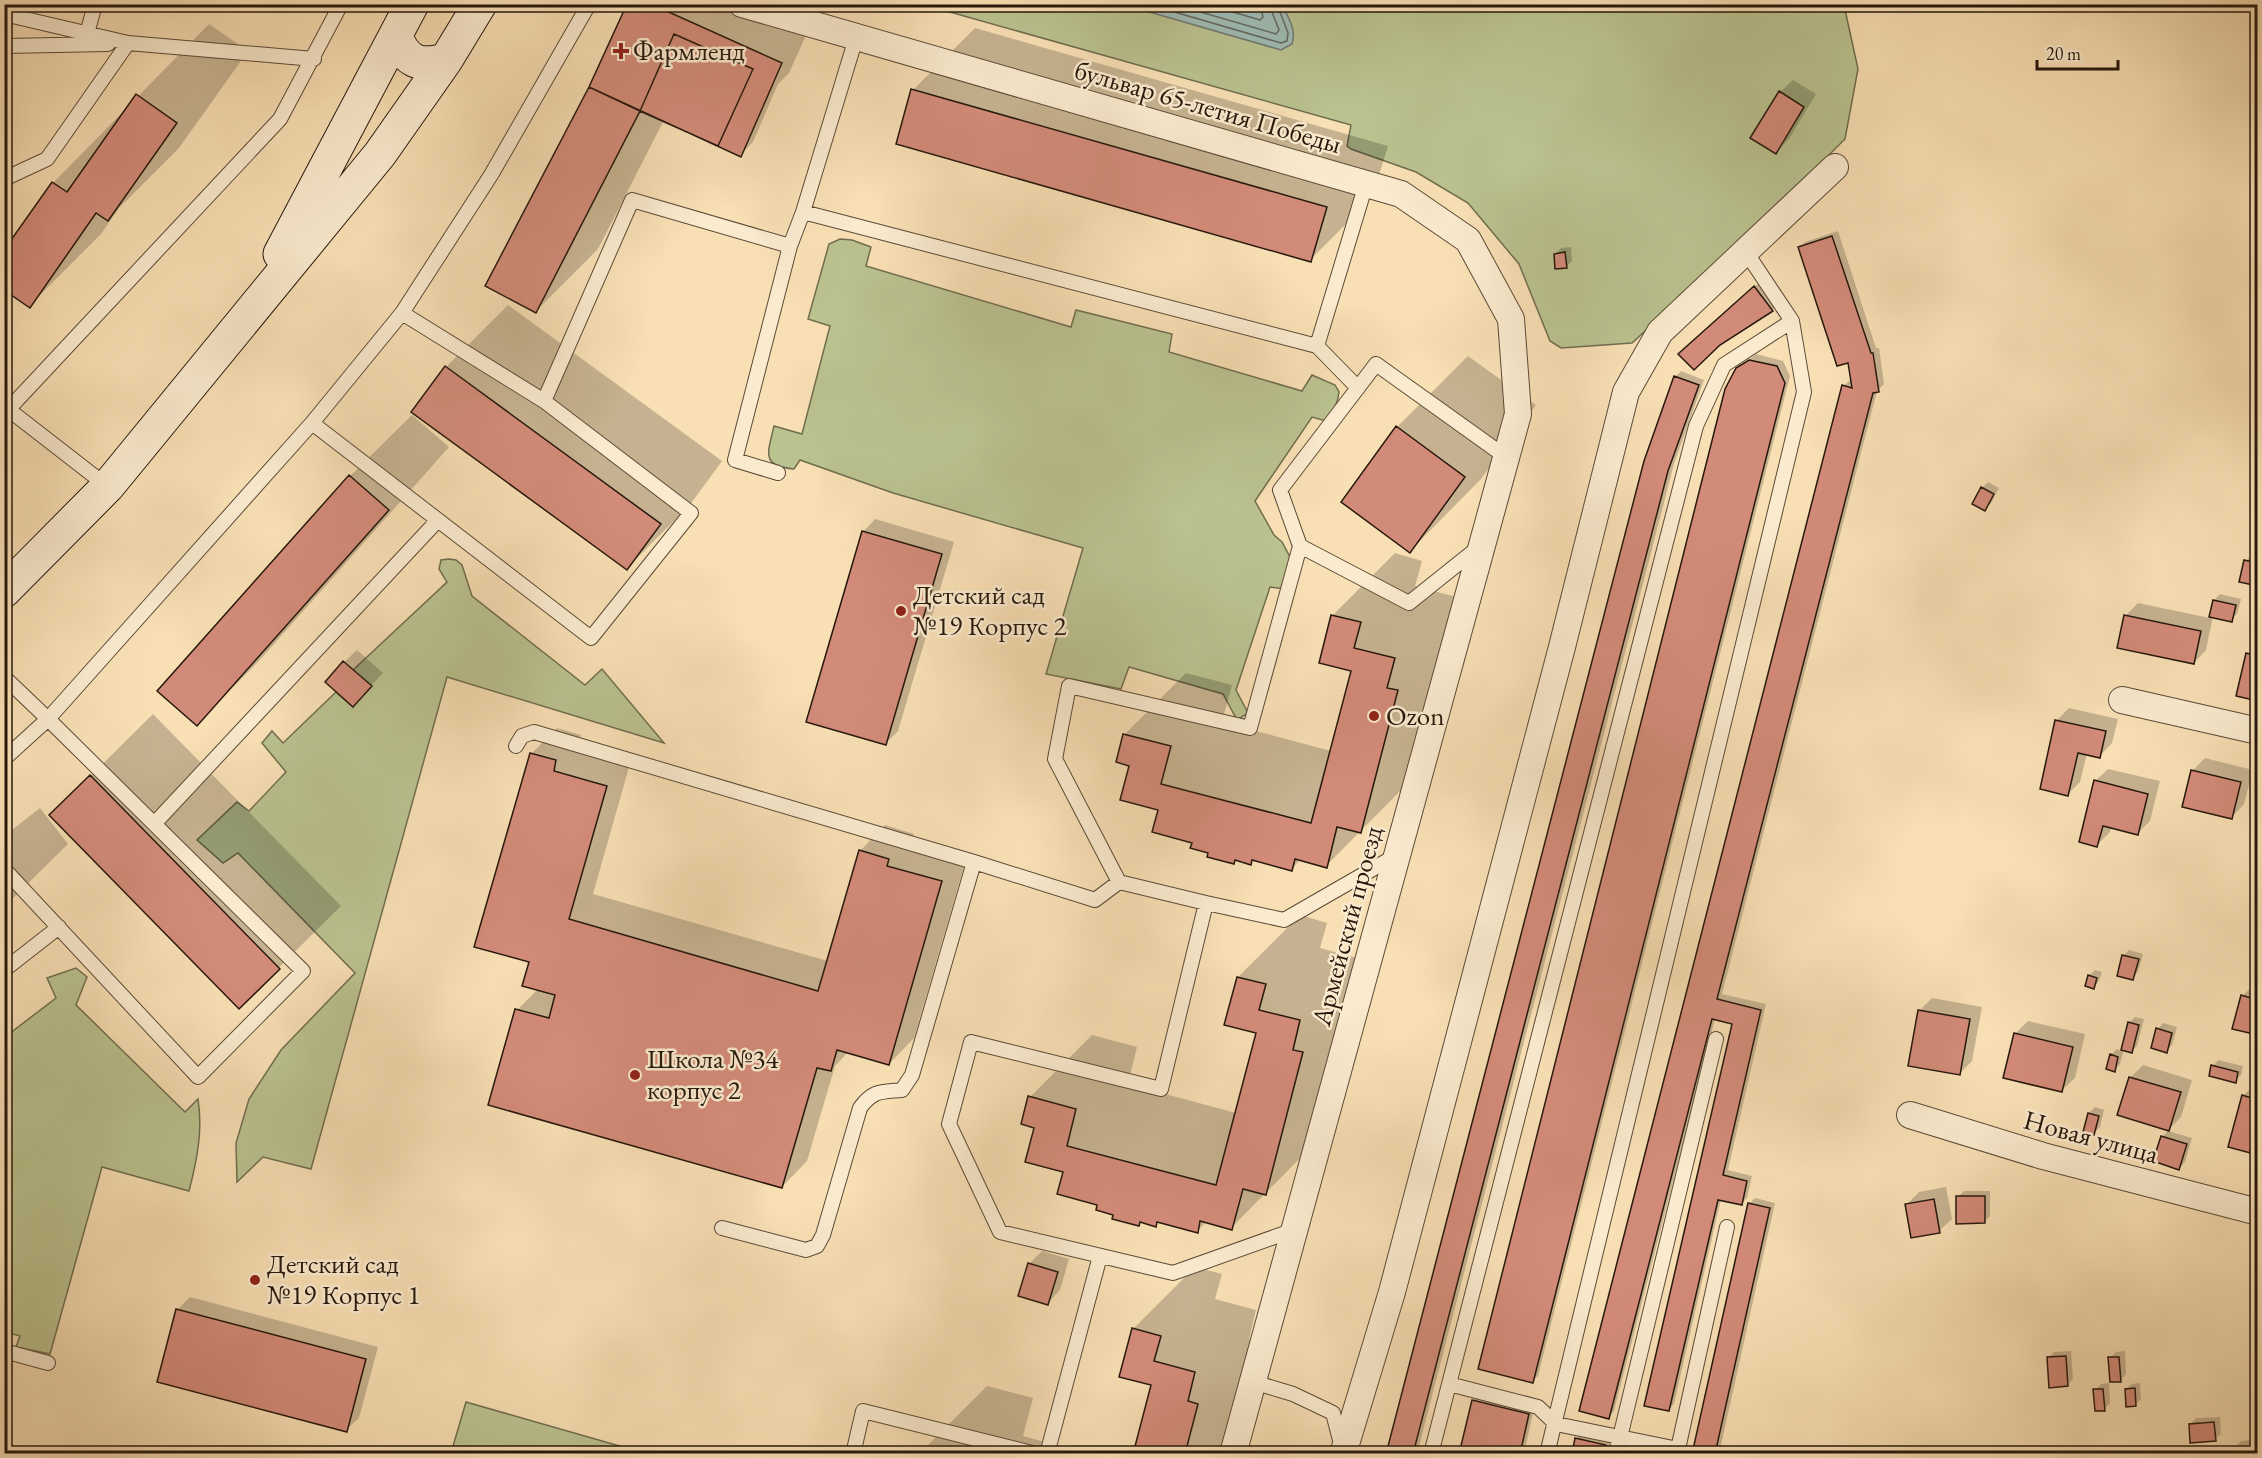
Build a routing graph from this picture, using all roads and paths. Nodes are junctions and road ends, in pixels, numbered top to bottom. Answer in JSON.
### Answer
{"nodes":[{"id":1,"x":95,"y":4,"type":"edge"},
{"id":2,"x":341,"y":4,"type":"edge"},
{"id":3,"x":412,"y":4,"type":"edge"},
{"id":4,"x":480,"y":4,"type":"edge"},
{"id":5,"x":589,"y":4,"type":"edge"},
{"id":6,"x":742,"y":4,"type":"edge"},
{"id":7,"x":4,"y":14,"type":"edge"},
{"id":8,"x":87,"y":34,"type":"junction"},
{"id":9,"x":395,"y":36,"type":"junction"},
{"id":10,"x":856,"y":38,"type":"junction"},
{"id":11,"x":128,"y":43,"type":"junction"},
{"id":12,"x":4,"y":46,"type":"edge"},
{"id":13,"x":314,"y":59,"type":"junction"},
{"id":14,"x":446,"y":60,"type":"junction"},
{"id":15,"x":1835,"y":167,"type":"dead end"},
{"id":16,"x":4,"y":179,"type":"edge"},
{"id":17,"x":1366,"y":184,"type":"junction"},
{"id":18,"x":803,"y":212,"type":"junction"},
{"id":19,"x":790,"y":246,"type":"junction"},
{"id":20,"x":1746,"y":252,"type":"junction"},
{"id":21,"x":402,"y":313,"type":"junction"},
{"id":22,"x":244,"y":321,"type":"junction"},
{"id":23,"x":1792,"y":321,"type":"junction"},
{"id":24,"x":1317,"y":346,"type":"junction"},
{"id":25,"x":1358,"y":388,"type":"junction"},
{"id":26,"x":544,"y":401,"type":"junction"},
{"id":27,"x":6,"y":410,"type":"edge"},
{"id":28,"x":1518,"y":414,"type":"joint"},
{"id":29,"x":312,"y":423,"type":"junction"},
{"id":30,"x":1506,"y":457,"type":"junction"},
{"id":31,"x":778,"y":473,"type":"dead end"},
{"id":32,"x":108,"y":486,"type":"junction"},
{"id":33,"x":438,"y":520,"type":"junction"},
{"id":34,"x":1482,"y":545,"type":"junction"},
{"id":35,"x":1300,"y":546,"type":"junction"},
{"id":36,"x":4,"y":591,"type":"edge"},
{"id":37,"x":4,"y":677,"type":"edge"},
{"id":38,"x":2122,"y":700,"type":"dead end"},
{"id":39,"x":48,"y":719,"type":"junction"},
{"id":40,"x":2258,"y":731,"type":"edge"},
{"id":41,"x":516,"y":746,"type":"dead end"},
{"id":42,"x":4,"y":759,"type":"edge"},
{"id":43,"x":154,"y":824,"type":"junction"},
{"id":44,"x":1397,"y":855,"type":"junction"},
{"id":45,"x":974,"y":862,"type":"junction"},
{"id":46,"x":4,"y":869,"type":"edge"},
{"id":47,"x":1119,"y":882,"type":"junction"},
{"id":48,"x":1206,"y":903,"type":"junction"},
{"id":49,"x":59,"y":927,"type":"junction"},
{"id":50,"x":4,"y":970,"type":"edge"},
{"id":51,"x":1716,"y":1039,"type":"dead end"},
{"id":52,"x":1910,"y":1115,"type":"dead end"},
{"id":53,"x":2258,"y":1212,"type":"edge"},
{"id":54,"x":1727,"y":1227,"type":"dead end"},
{"id":55,"x":722,"y":1228,"type":"dead end"},
{"id":56,"x":1294,"y":1230,"type":"junction"},
{"id":57,"x":1100,"y":1256,"type":"junction"},
{"id":58,"x":4,"y":1351,"type":"edge"},
{"id":59,"x":48,"y":1363,"type":"dead end"},
{"id":60,"x":1253,"y":1382,"type":"junction"},
{"id":61,"x":1449,"y":1384,"type":"junction"},
{"id":62,"x":1556,"y":1424,"type":"junction"},
{"id":63,"x":1620,"y":1437,"type":"junction"},
{"id":64,"x":1677,"y":1451,"type":"edge"},
{"id":65,"x":1343,"y":1453,"type":"edge"},
{"id":66,"x":853,"y":1454,"type":"edge"},
{"id":67,"x":1036,"y":1454,"type":"edge"},
{"id":68,"x":1047,"y":1454,"type":"edge"},
{"id":69,"x":1233,"y":1454,"type":"edge"},
{"id":70,"x":1431,"y":1454,"type":"edge"},
{"id":71,"x":1547,"y":1454,"type":"edge"},
{"id":72,"x":1616,"y":1454,"type":"edge"}],
"edges":[{"from":1,"to":8,"type":"lane"},
{"from":2,"to":13,"type":"lane"},
{"from":3,"to":9,"type":"main road"},
{"from":4,"to":14,"type":"main road"},
{"from":5,"to":21,"type":"lane"},
{"from":6,"to":10,"type":"street","name":"бульвар 65-летия Победы"},
{"from":7,"to":8,"type":"lane"},
{"from":8,"to":11,"type":"lane"},
{"from":9,"to":14,"type":"main road"},
{"from":9,"to":22,"type":"main road"},
{"from":10,"to":17,"type":"street","name":"бульвар 65-летия Победы"},
{"from":10,"to":18,"type":"lane"},
{"from":11,"to":12,"type":"lane"},
{"from":11,"to":13,"type":"lane"},
{"from":11,"to":16,"type":"lane"},
{"from":13,"to":27,"type":"lane"},
{"from":14,"to":22,"type":"main road"},
{"from":15,"to":20,"type":"street"},
{"from":17,"to":24,"type":"lane"},
{"from":17,"to":28,"type":"street","name":"бульвар 65-летия Победы"},
{"from":18,"to":19,"type":"lane"},
{"from":18,"to":24,"type":"lane"},
{"from":19,"to":26,"type":"lane"},
{"from":19,"to":31,"type":"lane"},
{"from":20,"to":23,"type":"lane"},
{"from":20,"to":65,"type":"street"},
{"from":21,"to":26,"type":"lane"},
{"from":21,"to":29,"type":"lane"},
{"from":22,"to":32,"type":"main road"},
{"from":23,"to":61,"type":"lane"},
{"from":23,"to":62,"type":"lane"},
{"from":24,"to":25,"type":"lane"},
{"from":25,"to":30,"type":"lane"},
{"from":25,"to":35,"type":"lane"},
{"from":26,"to":33,"type":"lane"},
{"from":27,"to":32,"type":"lane"},
{"from":28,"to":30,"type":"street","name":"Армейский проезд"},
{"from":29,"to":33,"type":"lane"},
{"from":29,"to":39,"type":"lane"},
{"from":30,"to":34,"type":"street","name":"Армейский проезд"},
{"from":32,"to":36,"type":"main road"},
{"from":33,"to":43,"type":"lane"},
{"from":34,"to":35,"type":"lane"},
{"from":34,"to":44,"type":"street","name":"Армейский проезд"},
{"from":35,"to":47,"type":"lane"},
{"from":37,"to":39,"type":"lane"},
{"from":38,"to":40,"type":"street"},
{"from":39,"to":42,"type":"lane"},
{"from":39,"to":43,"type":"lane"},
{"from":41,"to":45,"type":"lane"},
{"from":43,"to":49,"type":"lane"},
{"from":44,"to":48,"type":"lane"},
{"from":44,"to":56,"type":"street","name":"Армейский проезд"},
{"from":45,"to":47,"type":"lane"},
{"from":45,"to":55,"type":"lane"},
{"from":46,"to":49,"type":"lane"},
{"from":47,"to":48,"type":"lane"},
{"from":48,"to":57,"type":"lane"},
{"from":49,"to":50,"type":"lane"},
{"from":51,"to":63,"type":"lane"},
{"from":52,"to":53,"type":"street","name":"Новая улица"},
{"from":54,"to":64,"type":"lane"},
{"from":56,"to":57,"type":"lane"},
{"from":56,"to":60,"type":"street","name":"Армейский проезд"},
{"from":57,"to":68,"type":"lane"},
{"from":58,"to":59,"type":"lane"},
{"from":60,"to":65,"type":"lane"},
{"from":60,"to":69,"type":"street","name":"Армейский проезд"},
{"from":61,"to":62,"type":"lane"},
{"from":61,"to":70,"type":"lane"},
{"from":62,"to":63,"type":"lane"},
{"from":62,"to":71,"type":"lane"},
{"from":63,"to":64,"type":"lane"},
{"from":63,"to":72,"type":"lane"},
{"from":66,"to":67,"type":"lane"}]}
